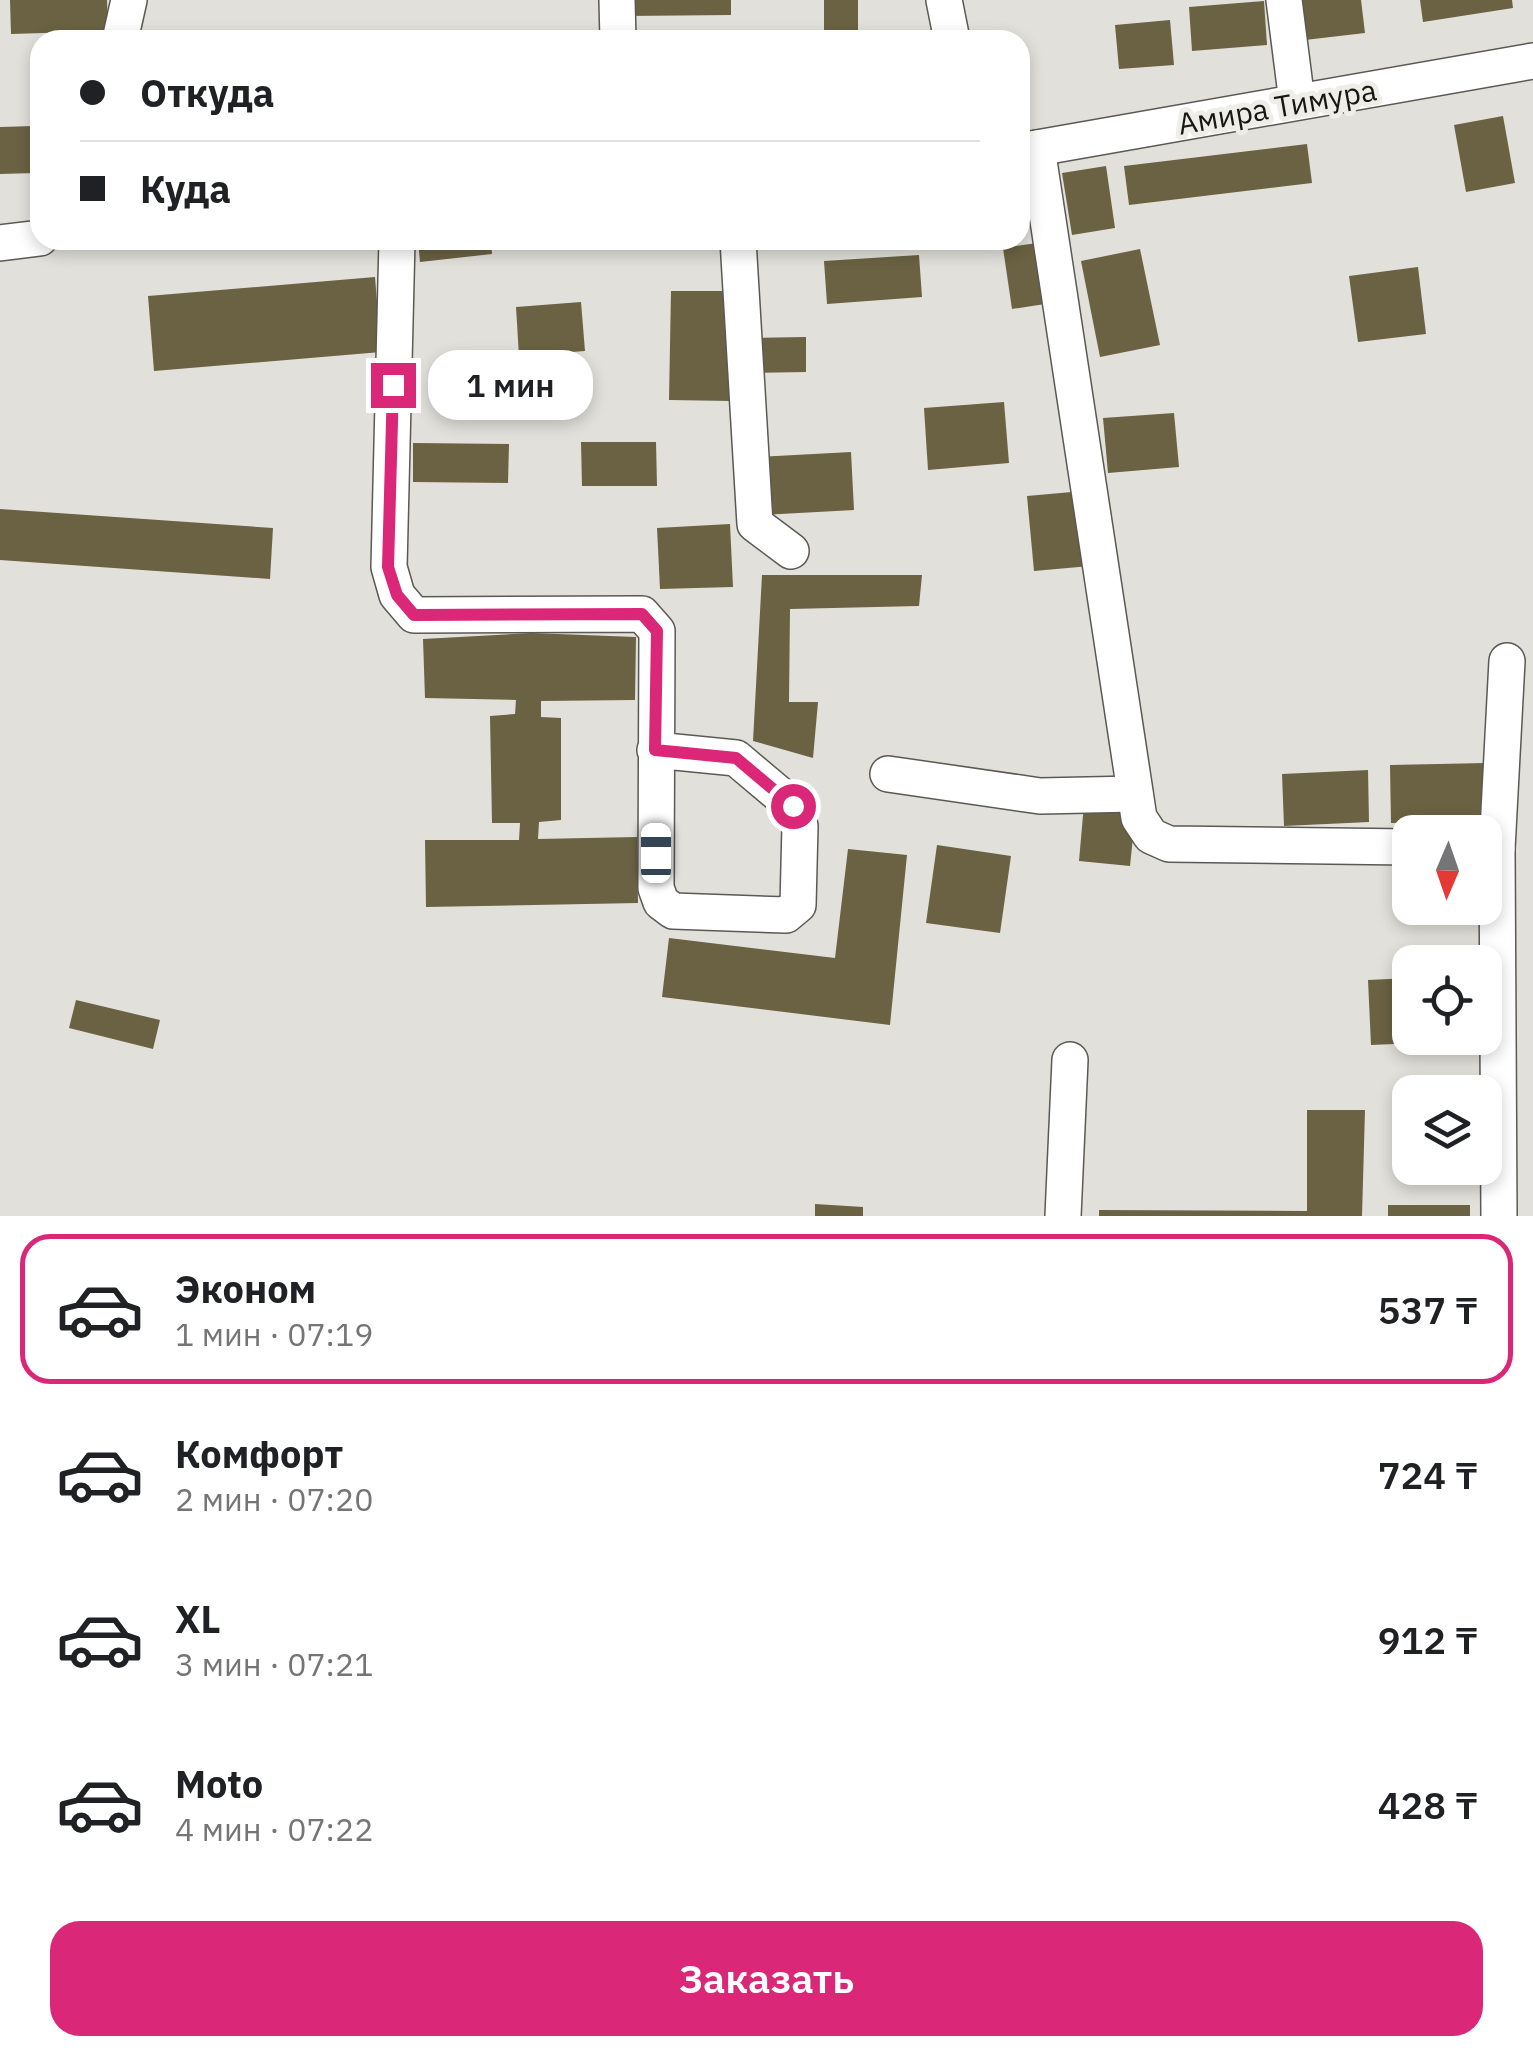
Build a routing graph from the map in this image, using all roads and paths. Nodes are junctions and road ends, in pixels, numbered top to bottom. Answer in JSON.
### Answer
{"nodes":[{"id":1,"x":128,"y":0,"type":"edge"},
{"id":2,"x":617,"y":0,"type":"edge"},
{"id":3,"x":944,"y":0,"type":"edge"},
{"id":4,"x":1284,"y":0,"type":"edge"},
{"id":5,"x":122,"y":30,"type":"edge"},
{"id":6,"x":618,"y":30,"type":"edge"},
{"id":7,"x":950,"y":30,"type":"edge"},
{"id":8,"x":1533,"y":61,"type":"edge"},
{"id":9,"x":1297,"y":102,"type":"junction"},
{"id":10,"x":1030,"y":149,"type":"edge"},
{"id":11,"x":1030,"y":161,"type":"edge"},
{"id":12,"x":30,"y":239,"type":"edge"},
{"id":13,"x":0,"y":243,"type":"edge"},
{"id":14,"x":396,"y":250,"type":"edge"},
{"id":15,"x":739,"y":250,"type":"edge"},
{"id":16,"x":791,"y":550,"type":"dead end"},
{"id":17,"x":1507,"y":661,"type":"dead end"},
{"id":18,"x":655,"y":750,"type":"junction"},
{"id":19,"x":888,"y":774,"type":"dead end"},
{"id":20,"x":1135,"y":794,"type":"junction"},
{"id":21,"x":1494,"y":815,"type":"edge"},
{"id":22,"x":1392,"y":848,"type":"edge"},
{"id":23,"x":1493,"y":925,"type":"edge"},
{"id":24,"x":1070,"y":1060,"type":"dead end"},
{"id":25,"x":1063,"y":1216,"type":"edge"},
{"id":26,"x":1499,"y":1216,"type":"edge"}],
"edges":[{"from":1,"to":5,"type":"street"},
{"from":2,"to":6,"type":"street"},
{"from":3,"to":7,"type":"street"},
{"from":4,"to":9,"type":"street"},
{"from":8,"to":9,"type":"street","name":"Амира Тимура"},
{"from":9,"to":10,"type":"street","name":"Амира Тимура"},
{"from":11,"to":20,"type":"street"},
{"from":12,"to":13,"type":"street"},
{"from":14,"to":18,"type":"street"},
{"from":15,"to":16,"type":"street"},
{"from":17,"to":21,"type":"street"},
{"from":18,"to":18,"type":"street"},
{"from":19,"to":20,"type":"street"},
{"from":20,"to":22,"type":"street"},
{"from":23,"to":26,"type":"street"},
{"from":24,"to":25,"type":"street"}]}
